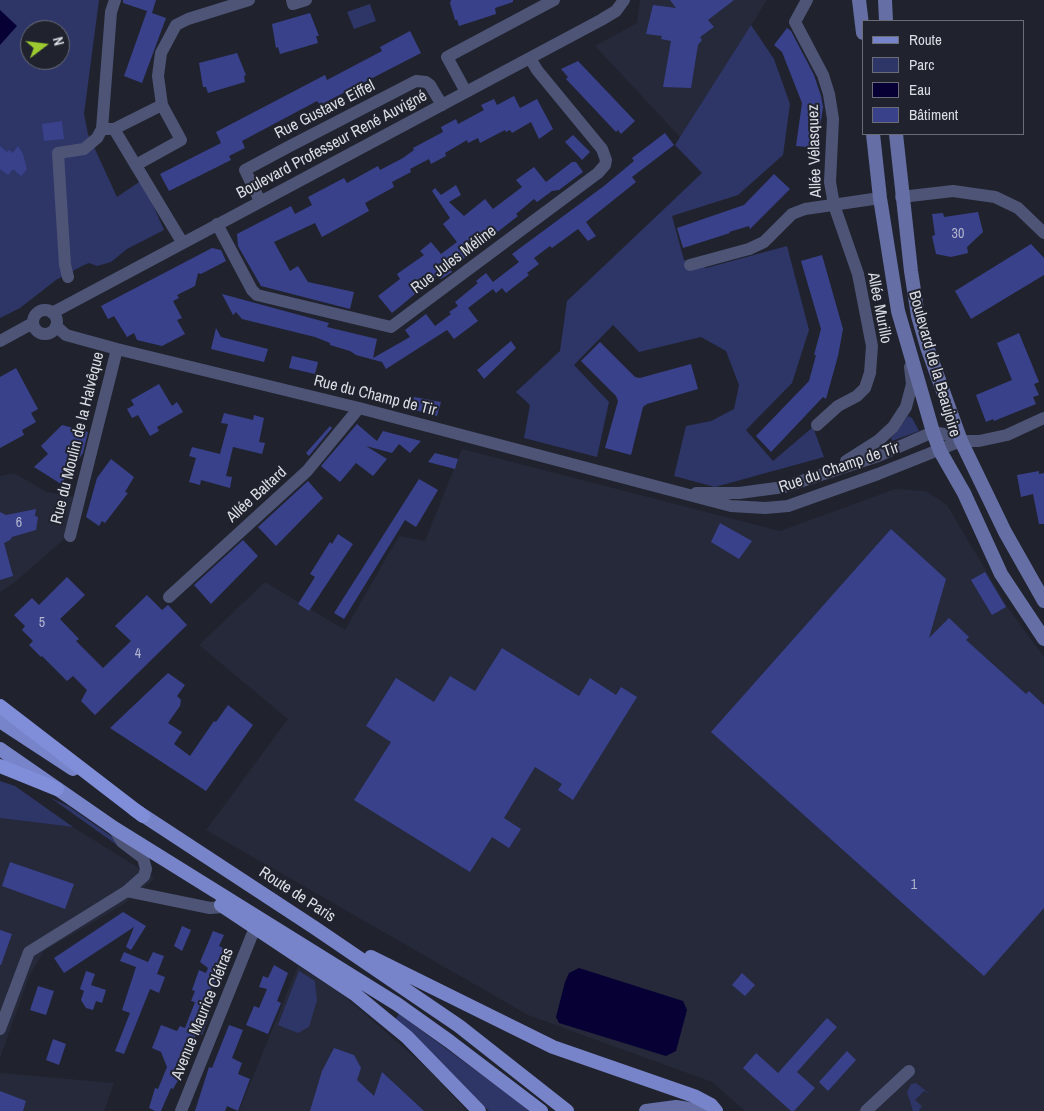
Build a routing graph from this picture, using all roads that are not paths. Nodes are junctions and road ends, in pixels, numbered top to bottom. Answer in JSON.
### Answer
{"nodes":[{"id":1,"x":115,"y":0,"type":"edge"},
{"id":2,"x":249,"y":0,"type":"edge"},
{"id":3,"x":292,"y":0,"type":"edge"},
{"id":4,"x":306,"y":0,"type":"edge"},
{"id":5,"x":554,"y":0,"type":"edge"},
{"id":6,"x":624,"y":0,"type":"edge"},
{"id":7,"x":807,"y":0,"type":"edge"},
{"id":8,"x":859,"y":0,"type":"edge"},
{"id":9,"x":885,"y":0,"type":"edge"},
{"id":10,"x":886,"y":20,"type":"edge"},
{"id":11,"x":862,"y":25,"type":"edge"},
{"id":12,"x":530,"y":58,"type":"junction"},
{"id":13,"x":466,"y":92,"type":"junction"},
{"id":14,"x":162,"y":105,"type":"junction"},
{"id":15,"x":442,"y":105,"type":"junction"},
{"id":16,"x":108,"y":129,"type":"junction"},
{"id":17,"x":873,"y":135,"type":"edge"},
{"id":18,"x":896,"y":135,"type":"edge"},
{"id":19,"x":136,"y":165,"type":"junction"},
{"id":20,"x":901,"y":197,"type":"junction"},
{"id":21,"x":880,"y":198,"type":"junction"},
{"id":22,"x":260,"y":201,"type":"junction"},
{"id":23,"x":834,"y":205,"type":"junction"},
{"id":24,"x":217,"y":224,"type":"junction"},
{"id":25,"x":1044,"y":233,"type":"edge"},
{"id":26,"x":182,"y":242,"type":"junction"},
{"id":27,"x":690,"y":265,"type":"dead end"},
{"id":28,"x":68,"y":277,"type":"dead end"},
{"id":29,"x":52,"y":313,"type":"junction"},
{"id":30,"x":33,"y":323,"type":"junction"},
{"id":31,"x":56,"y":326,"type":"junction"},
{"id":32,"x":0,"y":341,"type":"edge"},
{"id":33,"x":908,"y":347,"type":"junction"},
{"id":34,"x":117,"y":349,"type":"junction"},
{"id":35,"x":359,"y":408,"type":"junction"},
{"id":36,"x":1044,"y":418,"type":"edge"},
{"id":37,"x":817,"y":425,"type":"dead end"},
{"id":38,"x":933,"y":432,"type":"junction"},
{"id":39,"x":961,"y":441,"type":"junction"},
{"id":40,"x":940,"y":451,"type":"junction"},
{"id":41,"x":820,"y":476,"type":"junction"},
{"id":42,"x":687,"y":493,"type":"junction"},
{"id":43,"x":70,"y":536,"type":"dead end"},
{"id":44,"x":169,"y":597,"type":"dead end"},
{"id":45,"x":1044,"y":601,"type":"edge"},
{"id":46,"x":1044,"y":639,"type":"edge"},
{"id":47,"x":0,"y":706,"type":"edge"},
{"id":48,"x":0,"y":720,"type":"edge"},
{"id":49,"x":0,"y":749,"type":"edge"},
{"id":50,"x":0,"y":766,"type":"edge"},
{"id":51,"x":57,"y":789,"type":"junction"},
{"id":52,"x":143,"y":816,"type":"junction"},
{"id":53,"x":114,"y":828,"type":"junction"},
{"id":54,"x":196,"y":879,"type":"junction"},
{"id":55,"x":127,"y":891,"type":"junction"},
{"id":56,"x":223,"y":907,"type":"junction"},
{"id":57,"x":315,"y":928,"type":"junction"},
{"id":58,"x":256,"y":930,"type":"junction"},
{"id":59,"x":0,"y":1029,"type":"edge"},
{"id":60,"x":909,"y":1071,"type":"dead end"},
{"id":61,"x":181,"y":1111,"type":"edge"},
{"id":62,"x":478,"y":1111,"type":"edge"},
{"id":63,"x":541,"y":1111,"type":"edge"},
{"id":64,"x":567,"y":1111,"type":"edge"},
{"id":65,"x":646,"y":1111,"type":"edge"},
{"id":66,"x":702,"y":1111,"type":"edge"},
{"id":67,"x":716,"y":1111,"type":"edge"},
{"id":68,"x":866,"y":1111,"type":"edge"}],
"edges":[{"from":1,"to":16,"type":"street"},
{"from":2,"to":14,"type":"street"},
{"from":3,"to":4,"type":"street"},
{"from":5,"to":13,"type":"street"},
{"from":6,"to":12,"type":"street","name":"Boulevard Professeur René Auvigné"},
{"from":7,"to":23,"type":"street","name":"Allée Vélasquez"},
{"from":8,"to":11,"type":"main road"},
{"from":9,"to":10,"type":"main road"},
{"from":12,"to":13,"type":"street","name":"Boulevard Professeur René Auvigné"},
{"from":12,"to":24,"type":"street","name":"Rue Jules Méline"},
{"from":13,"to":15,"type":"street","name":"Boulevard Professeur René Auvigné"},
{"from":14,"to":16,"type":"street"},
{"from":14,"to":19,"type":"street"},
{"from":15,"to":22,"type":"street","name":"Boulevard Professeur René Auvigné"},
{"from":15,"to":22,"type":"street","name":"Rue Gustave Eiffel"},
{"from":16,"to":19,"type":"street"},
{"from":16,"to":28,"type":"street"},
{"from":17,"to":21,"type":"main road","name":"Boulevard de la Beaujoire"},
{"from":18,"to":20,"type":"main road","name":"Boulevard de la Beaujoire"},
{"from":19,"to":26,"type":"street"},
{"from":20,"to":25,"type":"street"},
{"from":20,"to":39,"type":"main road","name":"Boulevard de la Beaujoire"},
{"from":21,"to":23,"type":"street","name":"Allée Vélasquez"},
{"from":21,"to":33,"type":"main road","name":"Boulevard de la Beaujoire"},
{"from":22,"to":24,"type":"street","name":"Boulevard Professeur René Auvigné"},
{"from":23,"to":27,"type":"street"},
{"from":23,"to":37,"type":"street","name":"Allée Murillo"},
{"from":24,"to":26,"type":"street","name":"Boulevard Professeur René Auvigné"},
{"from":26,"to":29,"type":"street","name":"Boulevard Professeur René Auvigné"},
{"from":29,"to":30,"type":"street"},
{"from":29,"to":31,"type":"street"},
{"from":30,"to":31,"type":"street"},
{"from":30,"to":32,"type":"street"},
{"from":31,"to":34,"type":"street","name":"Rue du Champ de Tir"},
{"from":33,"to":38,"type":"main road","name":"Boulevard de la Beaujoire"},
{"from":33,"to":41,"type":"street","name":"Rue du Champ de Tir"},
{"from":34,"to":35,"type":"street","name":"Rue du Champ de Tir"},
{"from":34,"to":43,"type":"street","name":"Rue du Moulin de la Halvêque"},
{"from":35,"to":42,"type":"street","name":"Rue du Champ de Tir"},
{"from":35,"to":44,"type":"street","name":"Allée Baltard"},
{"from":36,"to":39,"type":"street"},
{"from":38,"to":39,"type":"street"},
{"from":38,"to":40,"type":"main road","name":"Boulevard de la Beaujoire"},
{"from":38,"to":41,"type":"street","name":"Rue du Champ de Tir"},
{"from":39,"to":40,"type":"street","name":"Rue du Champ de Tir"},
{"from":39,"to":45,"type":"main road","name":"Boulevard de la Beaujoire"},
{"from":40,"to":42,"type":"street","name":"Rue du Champ de Tir"},
{"from":40,"to":46,"type":"main road","name":"Boulevard de la Beaujoire"},
{"from":41,"to":42,"type":"street","name":"Rue du Champ de Tir"},
{"from":47,"to":52,"type":"highway"},
{"from":48,"to":52,"type":"main road","name":"Route de Paris"},
{"from":49,"to":51,"type":"main road"},
{"from":50,"to":51,"type":"highway"},
{"from":51,"to":53,"type":"main road"},
{"from":52,"to":57,"type":"main road","name":"Route de Paris"},
{"from":53,"to":54,"type":"main road"},
{"from":53,"to":55,"type":"street"},
{"from":54,"to":56,"type":"main road"},
{"from":54,"to":63,"type":"main road"},
{"from":55,"to":56,"type":"street"},
{"from":55,"to":59,"type":"street"},
{"from":56,"to":58,"type":"main road"},
{"from":57,"to":64,"type":"main road","name":"Route de Paris"},
{"from":57,"to":67,"type":"main road"},
{"from":58,"to":61,"type":"street","name":"Avenue Maurice Clétras"},
{"from":58,"to":62,"type":"main road"},
{"from":60,"to":68,"type":"street"},
{"from":65,"to":66,"type":"main road"}]}
